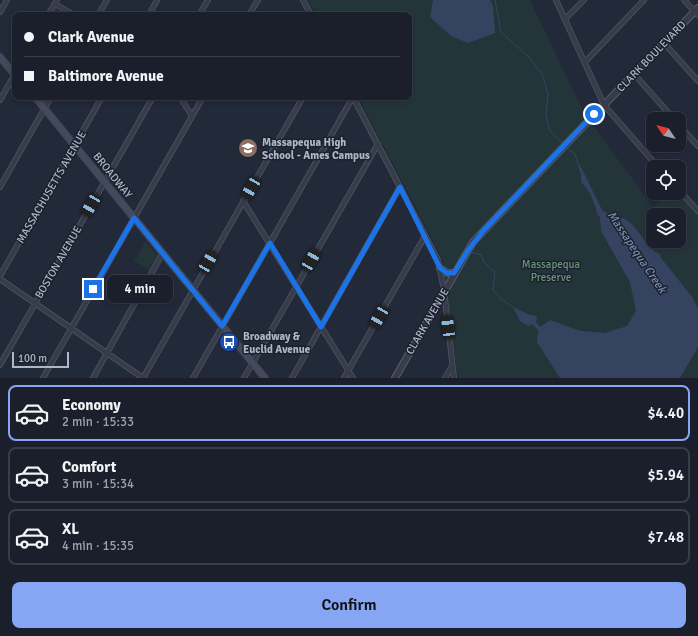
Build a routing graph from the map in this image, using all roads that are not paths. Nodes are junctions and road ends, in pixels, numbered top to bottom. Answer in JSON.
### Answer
{"nodes":[{"id":1,"x":7,"y":0,"type":"edge"},
{"id":2,"x":107,"y":0,"type":"edge"},
{"id":3,"x":157,"y":0,"type":"edge"},
{"id":4,"x":208,"y":0,"type":"edge"},
{"id":5,"x":258,"y":0,"type":"edge"},
{"id":6,"x":303,"y":0,"type":"edge"},
{"id":7,"x":556,"y":0,"type":"edge"},
{"id":8,"x":584,"y":0,"type":"edge"},
{"id":9,"x":644,"y":0,"type":"edge"},
{"id":10,"x":684,"y":0,"type":"edge"},
{"id":11,"x":56,"y":2,"type":"edge"},
{"id":12,"x":697,"y":11,"type":"edge"},
{"id":13,"x":0,"y":12,"type":"edge"},
{"id":14,"x":50,"y":12,"type":"edge"},
{"id":15,"x":70,"y":12,"type":"edge"},
{"id":16,"x":100,"y":12,"type":"edge"},
{"id":17,"x":151,"y":12,"type":"edge"},
{"id":18,"x":201,"y":12,"type":"edge"},
{"id":19,"x":251,"y":12,"type":"edge"},
{"id":20,"x":309,"y":12,"type":"edge"},
{"id":21,"x":565,"y":20,"type":"junction"},
{"id":22,"x":664,"y":43,"type":"junction"},
{"id":23,"x":0,"y":57,"type":"edge"},
{"id":24,"x":585,"y":62,"type":"junction"},
{"id":25,"x":12,"y":71,"type":"edge"},
{"id":26,"x":634,"y":74,"type":"junction"},
{"id":27,"x":12,"y":79,"type":"edge"},
{"id":28,"x":698,"y":80,"type":"edge"},
{"id":29,"x":0,"y":100,"type":"edge"},
{"id":30,"x":38,"y":100,"type":"edge"},
{"id":31,"x":50,"y":100,"type":"edge"},
{"id":32,"x":100,"y":100,"type":"edge"},
{"id":33,"x":151,"y":100,"type":"edge"},
{"id":34,"x":182,"y":100,"type":"edge"},
{"id":35,"x":201,"y":100,"type":"edge"},
{"id":36,"x":301,"y":100,"type":"edge"},
{"id":37,"x":351,"y":100,"type":"edge"},
{"id":38,"x":355,"y":100,"type":"edge"},
{"id":39,"x":604,"y":105,"type":"junction"},
{"id":40,"x":45,"y":108,"type":"junction"},
{"id":41,"x":668,"y":112,"type":"edge"},
{"id":42,"x":192,"y":116,"type":"junction"},
{"id":43,"x":686,"y":133,"type":"edge"},
{"id":44,"x":75,"y":144,"type":"junction"},
{"id":45,"x":378,"y":144,"type":"junction"},
{"id":46,"x":698,"y":146,"type":"edge"},
{"id":47,"x":652,"y":160,"type":"edge"},
{"id":48,"x":105,"y":181,"type":"junction"},
{"id":49,"x":0,"y":187,"type":"edge"},
{"id":50,"x":400,"y":187,"type":"junction"},
{"id":51,"x":686,"y":198,"type":"edge"},
{"id":52,"x":243,"y":201,"type":"junction"},
{"id":53,"x":698,"y":211,"type":"edge"},
{"id":54,"x":134,"y":218,"type":"junction"},
{"id":55,"x":425,"y":236,"type":"junction"},
{"id":56,"x":270,"y":243,"type":"junction"},
{"id":57,"x":162,"y":254,"type":"junction"},
{"id":58,"x":440,"y":268,"type":"junction"},
{"id":59,"x":454,"y":273,"type":"junction"},
{"id":60,"x":0,"y":278,"type":"edge"},
{"id":61,"x":296,"y":286,"type":"junction"},
{"id":62,"x":193,"y":289,"type":"junction"},
{"id":63,"x":444,"y":290,"type":"junction"},
{"id":64,"x":35,"y":303,"type":"junction"},
{"id":65,"x":222,"y":326,"type":"junction"},
{"id":66,"x":321,"y":327,"type":"junction"},
{"id":67,"x":71,"y":328,"type":"junction"},
{"id":68,"x":107,"y":353,"type":"junction"},
{"id":69,"x":253,"y":362,"type":"junction"},
{"id":70,"x":453,"y":364,"type":"junction"},
{"id":71,"x":0,"y":365,"type":"edge"},
{"id":72,"x":348,"y":370,"type":"junction"},
{"id":73,"x":43,"y":378,"type":"edge"},
{"id":74,"x":93,"y":378,"type":"edge"},
{"id":75,"x":143,"y":378,"type":"edge"},
{"id":76,"x":193,"y":378,"type":"edge"},
{"id":77,"x":244,"y":378,"type":"edge"},
{"id":78,"x":265,"y":378,"type":"edge"},
{"id":79,"x":292,"y":378,"type":"edge"},
{"id":80,"x":344,"y":378,"type":"edge"},
{"id":81,"x":353,"y":378,"type":"edge"},
{"id":82,"x":395,"y":378,"type":"edge"},
{"id":83,"x":445,"y":378,"type":"edge"},
{"id":84,"x":454,"y":378,"type":"edge"}],
"edges":[{"from":1,"to":13,"type":"street"},
{"from":2,"to":16,"type":"street"},
{"from":3,"to":17,"type":"street"},
{"from":4,"to":18,"type":"street"},
{"from":5,"to":19,"type":"street"},
{"from":6,"to":20,"type":"street"},
{"from":7,"to":21,"type":"street"},
{"from":8,"to":21,"type":"street"},
{"from":9,"to":24,"type":"street"},
{"from":10,"to":12,"type":"street"},
{"from":11,"to":14,"type":"street"},
{"from":11,"to":15,"type":"street"},
{"from":12,"to":22,"type":"street","name":"CLARK BOULEVARD"},
{"from":21,"to":24,"type":"street"},
{"from":22,"to":26,"type":"street","name":"CLARK BOULEVARD"},
{"from":22,"to":28,"type":"street"},
{"from":23,"to":25,"type":"main road"},
{"from":24,"to":39,"type":"street"},
{"from":26,"to":39,"type":"street","name":"CLARK BOULEVARD"},
{"from":26,"to":41,"type":"street"},
{"from":27,"to":29,"type":"street"},
{"from":30,"to":40,"type":"main road","name":"BROADWAY"},
{"from":31,"to":40,"type":"street"},
{"from":32,"to":44,"type":"street","name":"MASSACHUSETTS AVENUE"},
{"from":33,"to":48,"type":"street","name":"BOSTON AVENUE"},
{"from":34,"to":42,"type":"street"},
{"from":35,"to":42,"type":"street"},
{"from":36,"to":52,"type":"street"},
{"from":37,"to":56,"type":"street"},
{"from":38,"to":45,"type":"street"},
{"from":39,"to":47,"type":"street"},
{"from":39,"to":59,"type":"street","name":"CLARK AVENUE"},
{"from":40,"to":44,"type":"main road","name":"BROADWAY"},
{"from":40,"to":49,"type":"street"},
{"from":42,"to":54,"type":"street"},
{"from":43,"to":46,"type":"street"},
{"from":44,"to":48,"type":"main road","name":"BROADWAY"},
{"from":44,"to":60,"type":"street","name":"MASSACHUSETTS AVENUE"},
{"from":45,"to":50,"type":"street"},
{"from":45,"to":61,"type":"street"},
{"from":48,"to":54,"type":"main road","name":"BROADWAY"},
{"from":48,"to":64,"type":"street","name":"BOSTON AVENUE"},
{"from":50,"to":55,"type":"street"},
{"from":50,"to":66,"type":"street"},
{"from":51,"to":53,"type":"street"},
{"from":52,"to":56,"type":"street"},
{"from":52,"to":62,"type":"street"},
{"from":54,"to":57,"type":"main road","name":"BROADWAY"},
{"from":54,"to":67,"type":"street"},
{"from":55,"to":58,"type":"street"},
{"from":55,"to":72,"type":"street"},
{"from":56,"to":61,"type":"street"},
{"from":56,"to":65,"type":"street"},
{"from":57,"to":62,"type":"main road","name":"BROADWAY"},
{"from":57,"to":68,"type":"street"},
{"from":58,"to":59,"type":"street"},
{"from":58,"to":63,"type":"street"},
{"from":59,"to":63,"type":"street","name":"CLARK AVENUE"},
{"from":60,"to":64,"type":"street"},
{"from":61,"to":66,"type":"street"},
{"from":61,"to":69,"type":"street"},
{"from":62,"to":65,"type":"main road","name":"BROADWAY"},
{"from":62,"to":75,"type":"street"},
{"from":63,"to":70,"type":"street"},
{"from":63,"to":82,"type":"street","name":"CLARK AVENUE"},
{"from":64,"to":67,"type":"street"},
{"from":64,"to":71,"type":"street","name":"BOSTON AVENUE"},
{"from":65,"to":69,"type":"main road","name":"BROADWAY"},
{"from":65,"to":76,"type":"street"},
{"from":66,"to":72,"type":"street"},
{"from":66,"to":79,"type":"street"},
{"from":67,"to":68,"type":"street"},
{"from":67,"to":73,"type":"street"},
{"from":68,"to":74,"type":"street"},
{"from":68,"to":75,"type":"street"},
{"from":69,"to":77,"type":"street"},
{"from":69,"to":78,"type":"main road","name":"BROADWAY"},
{"from":70,"to":83,"type":"street"},
{"from":70,"to":84,"type":"street"},
{"from":72,"to":80,"type":"street"},
{"from":72,"to":81,"type":"street"}]}
